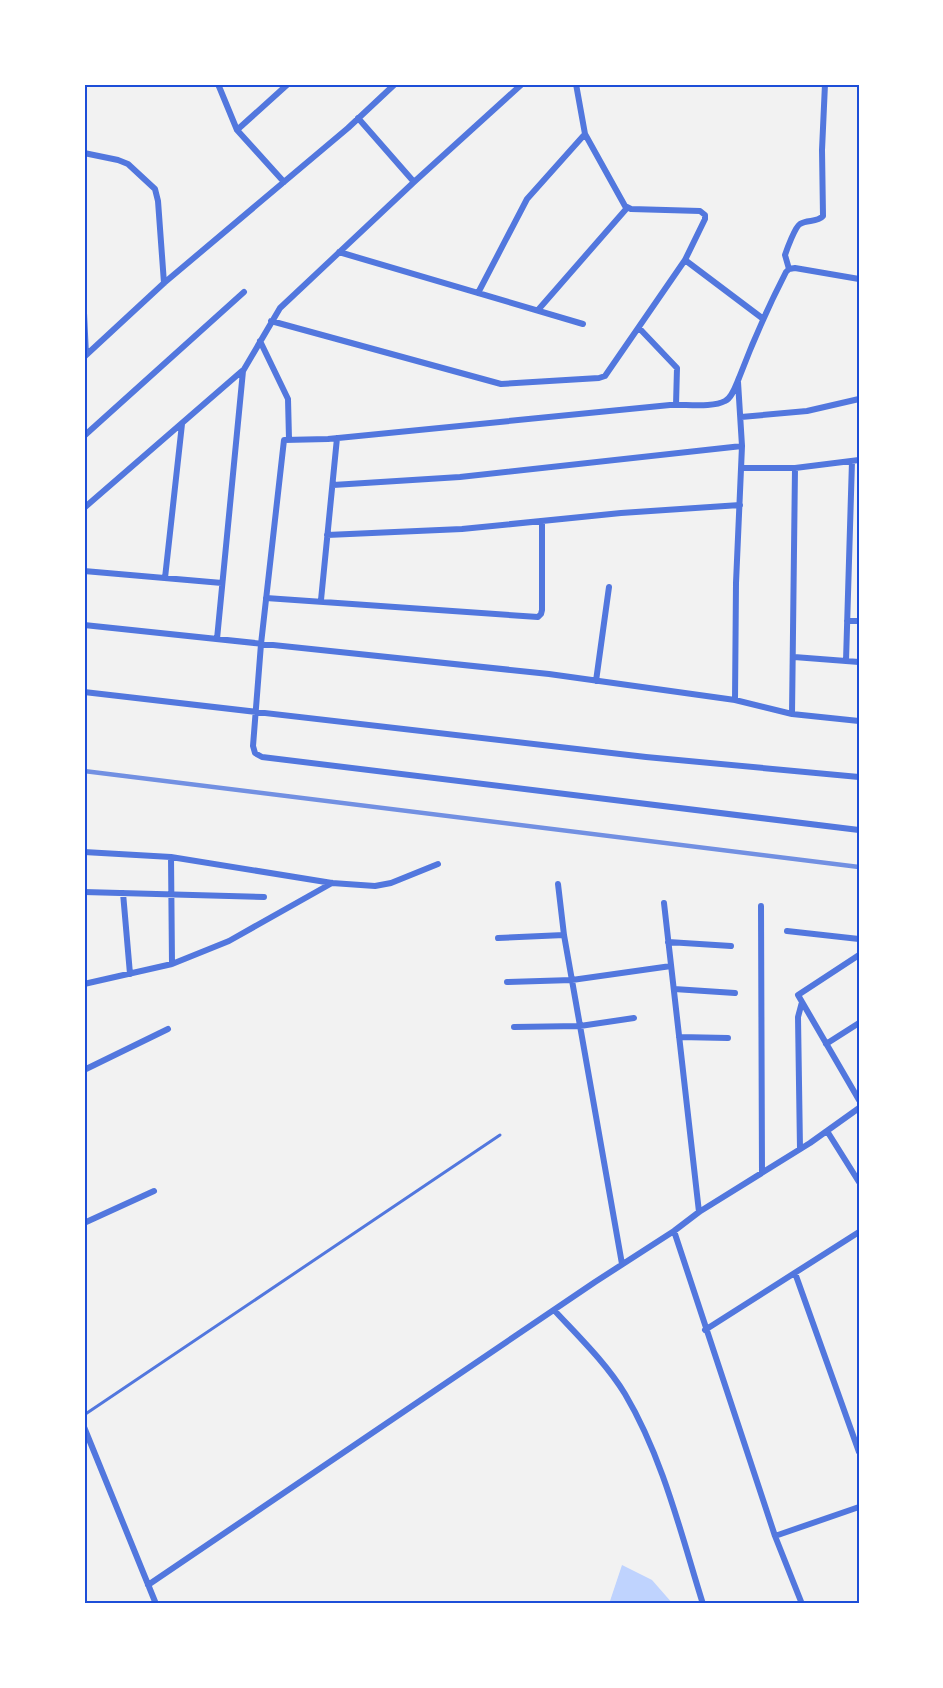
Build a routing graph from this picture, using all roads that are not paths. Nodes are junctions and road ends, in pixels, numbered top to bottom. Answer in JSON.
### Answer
{"nodes":[{"id":1,"x":218,"y":84,"type":"edge"},
{"id":2,"x":288,"y":84,"type":"edge"},
{"id":3,"x":395,"y":84,"type":"edge"},
{"id":4,"x":522,"y":84,"type":"edge"},
{"id":5,"x":576,"y":84,"type":"edge"},
{"id":6,"x":825,"y":84,"type":"edge"},
{"id":7,"x":358,"y":118,"type":"junction"},
{"id":8,"x":237,"y":130,"type":"junction"},
{"id":9,"x":585,"y":134,"type":"junction"},
{"id":10,"x":84,"y":153,"type":"edge"},
{"id":11,"x":284,"y":182,"type":"junction"},
{"id":12,"x":414,"y":182,"type":"junction"},
{"id":13,"x":627,"y":208,"type":"junction"},
{"id":14,"x":339,"y":252,"type":"junction"},
{"id":15,"x":685,"y":260,"type":"junction"},
{"id":16,"x":789,"y":269,"type":"junction"},
{"id":17,"x":859,"y":279,"type":"edge"},
{"id":18,"x":164,"y":283,"type":"junction"},
{"id":19,"x":244,"y":292,"type":"dead end"},
{"id":20,"x":478,"y":293,"type":"junction"},
{"id":21,"x":538,"y":310,"type":"junction"},
{"id":22,"x":84,"y":313,"type":"edge"},
{"id":23,"x":762,"y":318,"type":"junction"},
{"id":24,"x":271,"y":321,"type":"junction"},
{"id":25,"x":583,"y":324,"type":"dead end"},
{"id":26,"x":639,"y":328,"type":"junction"},
{"id":27,"x":260,"y":341,"type":"junction"},
{"id":28,"x":85,"y":356,"type":"edge"},
{"id":29,"x":243,"y":370,"type":"junction"},
{"id":30,"x":738,"y":382,"type":"junction"},
{"id":31,"x":859,"y":399,"type":"edge"},
{"id":32,"x":676,"y":405,"type":"junction"},
{"id":33,"x":741,"y":417,"type":"junction"},
{"id":34,"x":182,"y":423,"type":"junction"},
{"id":35,"x":84,"y":436,"type":"edge"},
{"id":36,"x":337,"y":438,"type":"junction"},
{"id":37,"x":289,"y":439,"type":"junction"},
{"id":38,"x":742,"y":446,"type":"junction"},
{"id":39,"x":856,"y":460,"type":"edge"},
{"id":40,"x":742,"y":468,"type":"junction"},
{"id":41,"x":795,"y":468,"type":"junction"},
{"id":42,"x":333,"y":485,"type":"junction"},
{"id":43,"x":740,"y":505,"type":"junction"},
{"id":44,"x":84,"y":508,"type":"edge"},
{"id":45,"x":542,"y":521,"type":"junction"},
{"id":46,"x":327,"y":535,"type":"junction"},
{"id":47,"x":84,"y":571,"type":"edge"},
{"id":48,"x":165,"y":578,"type":"junction"},
{"id":49,"x":222,"y":584,"type":"junction"},
{"id":50,"x":609,"y":587,"type":"dead end"},
{"id":51,"x":266,"y":598,"type":"junction"},
{"id":52,"x":321,"y":600,"type":"junction"},
{"id":53,"x":847,"y":621,"type":"junction"},
{"id":54,"x":859,"y":621,"type":"edge"},
{"id":55,"x":84,"y":625,"type":"edge"},
{"id":56,"x":217,"y":639,"type":"junction"},
{"id":57,"x":261,"y":644,"type":"junction"},
{"id":58,"x":794,"y":657,"type":"junction"},
{"id":59,"x":846,"y":661,"type":"junction"},
{"id":60,"x":859,"y":662,"type":"edge"},
{"id":61,"x":596,"y":681,"type":"junction"},
{"id":62,"x":84,"y":692,"type":"edge"},
{"id":63,"x":735,"y":700,"type":"junction"},
{"id":64,"x":254,"y":711,"type":"junction"},
{"id":65,"x":792,"y":714,"type":"junction"},
{"id":66,"x":859,"y":721,"type":"edge"},
{"id":67,"x":859,"y":777,"type":"edge"},
{"id":68,"x":859,"y":830,"type":"edge"},
{"id":69,"x":84,"y":852,"type":"edge"},
{"id":70,"x":171,"y":857,"type":"junction"},
{"id":71,"x":438,"y":864,"type":"dead end"},
{"id":72,"x":332,"y":882,"type":"junction"},
{"id":73,"x":558,"y":884,"type":"dead end"},
{"id":74,"x":84,"y":892,"type":"edge"},
{"id":75,"x":123,"y":893,"type":"junction"},
{"id":76,"x":171,"y":894,"type":"junction"},
{"id":77,"x":264,"y":897,"type":"dead end"},
{"id":78,"x":664,"y":903,"type":"dead end"},
{"id":79,"x":761,"y":906,"type":"dead end"},
{"id":80,"x":787,"y":931,"type":"dead end"},
{"id":81,"x":564,"y":935,"type":"junction"},
{"id":82,"x":498,"y":938,"type":"dead end"},
{"id":83,"x":859,"y":939,"type":"edge"},
{"id":84,"x":668,"y":942,"type":"junction"},
{"id":85,"x":731,"y":946,"type":"dead end"},
{"id":86,"x":859,"y":955,"type":"edge"},
{"id":87,"x":172,"y":964,"type":"junction"},
{"id":88,"x":671,"y":966,"type":"junction"},
{"id":89,"x":130,"y":974,"type":"junction"},
{"id":90,"x":572,"y":980,"type":"junction"},
{"id":91,"x":507,"y":982,"type":"dead end"},
{"id":92,"x":84,"y":984,"type":"edge"},
{"id":93,"x":674,"y":989,"type":"junction"},
{"id":94,"x":735,"y":993,"type":"dead end"},
{"id":95,"x":801,"y":1002,"type":"junction"},
{"id":96,"x":634,"y":1018,"type":"dead end"},
{"id":97,"x":859,"y":1023,"type":"edge"},
{"id":98,"x":580,"y":1026,"type":"junction"},
{"id":99,"x":514,"y":1027,"type":"dead end"},
{"id":100,"x":168,"y":1029,"type":"dead end"},
{"id":101,"x":679,"y":1037,"type":"junction"},
{"id":102,"x":728,"y":1038,"type":"dead end"},
{"id":103,"x":826,"y":1044,"type":"junction"},
{"id":104,"x":84,"y":1071,"type":"edge"},
{"id":105,"x":859,"y":1100,"type":"edge"},
{"id":106,"x":859,"y":1108,"type":"edge"},
{"id":107,"x":827,"y":1131,"type":"junction"},
{"id":108,"x":500,"y":1135,"type":"dead end"},
{"id":109,"x":800,"y":1149,"type":"junction"},
{"id":110,"x":762,"y":1172,"type":"junction"},
{"id":111,"x":859,"y":1182,"type":"edge"},
{"id":112,"x":154,"y":1191,"type":"dead end"},
{"id":113,"x":699,"y":1212,"type":"junction"},
{"id":114,"x":84,"y":1223,"type":"edge"},
{"id":115,"x":674,"y":1231,"type":"junction"},
{"id":116,"x":859,"y":1232,"type":"edge"},
{"id":117,"x":622,"y":1264,"type":"junction"},
{"id":118,"x":795,"y":1273,"type":"junction"},
{"id":119,"x":554,"y":1310,"type":"junction"},
{"id":120,"x":705,"y":1330,"type":"junction"},
{"id":121,"x":84,"y":1415,"type":"edge"},
{"id":122,"x":84,"y":1427,"type":"edge"},
{"id":123,"x":859,"y":1452,"type":"edge"},
{"id":124,"x":859,"y":1507,"type":"edge"},
{"id":125,"x":775,"y":1536,"type":"junction"},
{"id":126,"x":148,"y":1585,"type":"junction"},
{"id":127,"x":156,"y":1604,"type":"edge"},
{"id":128,"x":703,"y":1604,"type":"edge"},
{"id":129,"x":802,"y":1604,"type":"edge"}],
"edges":[{"from":1,"to":8,"type":"street"},
{"from":2,"to":8,"type":"street"},
{"from":3,"to":7,"type":"street"},
{"from":4,"to":12,"type":"street"},
{"from":5,"to":9,"type":"street"},
{"from":6,"to":16,"type":"street"},
{"from":7,"to":11,"type":"street"},
{"from":7,"to":12,"type":"street"},
{"from":8,"to":11,"type":"street"},
{"from":9,"to":13,"type":"street"},
{"from":9,"to":20,"type":"street"},
{"from":10,"to":18,"type":"street"},
{"from":11,"to":18,"type":"street"},
{"from":12,"to":14,"type":"street"},
{"from":13,"to":15,"type":"street"},
{"from":13,"to":21,"type":"street"},
{"from":14,"to":20,"type":"street"},
{"from":14,"to":24,"type":"street"},
{"from":15,"to":23,"type":"street"},
{"from":15,"to":26,"type":"street"},
{"from":16,"to":17,"type":"street"},
{"from":16,"to":23,"type":"street"},
{"from":18,"to":28,"type":"street"},
{"from":19,"to":35,"type":"street"},
{"from":20,"to":21,"type":"street"},
{"from":21,"to":25,"type":"street"},
{"from":22,"to":28,"type":"street"},
{"from":23,"to":30,"type":"street"},
{"from":24,"to":26,"type":"street"},
{"from":24,"to":27,"type":"street"},
{"from":26,"to":32,"type":"street"},
{"from":27,"to":29,"type":"street"},
{"from":27,"to":37,"type":"street"},
{"from":29,"to":34,"type":"street"},
{"from":29,"to":49,"type":"street"},
{"from":30,"to":32,"type":"street"},
{"from":30,"to":33,"type":"street"},
{"from":31,"to":33,"type":"street"},
{"from":32,"to":36,"type":"street"},
{"from":33,"to":38,"type":"street"},
{"from":34,"to":44,"type":"street"},
{"from":34,"to":48,"type":"street"},
{"from":36,"to":37,"type":"street"},
{"from":36,"to":42,"type":"street"},
{"from":37,"to":51,"type":"street"},
{"from":38,"to":40,"type":"street"},
{"from":38,"to":42,"type":"street"},
{"from":39,"to":41,"type":"street"},
{"from":39,"to":53,"type":"street"},
{"from":40,"to":41,"type":"street"},
{"from":40,"to":43,"type":"street"},
{"from":41,"to":58,"type":"street"},
{"from":42,"to":46,"type":"street"},
{"from":43,"to":45,"type":"street"},
{"from":43,"to":63,"type":"street"},
{"from":45,"to":46,"type":"street"},
{"from":45,"to":52,"type":"street"},
{"from":46,"to":52,"type":"street"},
{"from":47,"to":48,"type":"street"},
{"from":48,"to":49,"type":"street"},
{"from":49,"to":56,"type":"street"},
{"from":50,"to":61,"type":"street"},
{"from":51,"to":52,"type":"street"},
{"from":51,"to":57,"type":"street"},
{"from":53,"to":54,"type":"street"},
{"from":53,"to":59,"type":"street"},
{"from":55,"to":56,"type":"street"},
{"from":56,"to":57,"type":"street"},
{"from":57,"to":61,"type":"street"},
{"from":57,"to":64,"type":"street"},
{"from":58,"to":59,"type":"street"},
{"from":58,"to":65,"type":"street"},
{"from":59,"to":60,"type":"street"},
{"from":61,"to":63,"type":"street"},
{"from":62,"to":64,"type":"street"},
{"from":63,"to":65,"type":"street"},
{"from":64,"to":67,"type":"street"},
{"from":64,"to":68,"type":"street"},
{"from":65,"to":66,"type":"street"},
{"from":69,"to":70,"type":"street"},
{"from":70,"to":72,"type":"street"},
{"from":70,"to":76,"type":"street"},
{"from":71,"to":72,"type":"street"},
{"from":72,"to":87,"type":"street"},
{"from":73,"to":81,"type":"street"},
{"from":74,"to":75,"type":"street"},
{"from":75,"to":76,"type":"street"},
{"from":75,"to":89,"type":"street"},
{"from":76,"to":77,"type":"street"},
{"from":76,"to":87,"type":"street"},
{"from":78,"to":84,"type":"street"},
{"from":79,"to":110,"type":"street"},
{"from":80,"to":83,"type":"street"},
{"from":81,"to":82,"type":"street"},
{"from":81,"to":90,"type":"street"},
{"from":84,"to":85,"type":"street"},
{"from":84,"to":88,"type":"street"},
{"from":86,"to":95,"type":"street"},
{"from":87,"to":89,"type":"street"},
{"from":88,"to":90,"type":"street"},
{"from":88,"to":93,"type":"street"},
{"from":89,"to":92,"type":"street"},
{"from":90,"to":91,"type":"street"},
{"from":90,"to":98,"type":"street"},
{"from":93,"to":94,"type":"street"},
{"from":93,"to":101,"type":"street"},
{"from":95,"to":103,"type":"street"},
{"from":95,"to":109,"type":"street"},
{"from":96,"to":98,"type":"street"},
{"from":97,"to":103,"type":"street"},
{"from":98,"to":99,"type":"street"},
{"from":98,"to":117,"type":"street"},
{"from":100,"to":104,"type":"street"},
{"from":101,"to":102,"type":"street"},
{"from":101,"to":113,"type":"street"},
{"from":103,"to":105,"type":"street"},
{"from":106,"to":107,"type":"street"},
{"from":107,"to":109,"type":"street"},
{"from":107,"to":111,"type":"street"},
{"from":108,"to":121,"type":"lane"},
{"from":109,"to":110,"type":"street"},
{"from":110,"to":113,"type":"street"},
{"from":112,"to":114,"type":"street"},
{"from":113,"to":115,"type":"street"},
{"from":115,"to":117,"type":"street"},
{"from":115,"to":120,"type":"street"},
{"from":116,"to":118,"type":"street"},
{"from":117,"to":119,"type":"street"},
{"from":118,"to":120,"type":"street"},
{"from":118,"to":123,"type":"street"},
{"from":119,"to":126,"type":"street"},
{"from":119,"to":128,"type":"street"},
{"from":120,"to":125,"type":"street"},
{"from":122,"to":126,"type":"street"},
{"from":124,"to":125,"type":"street"},
{"from":125,"to":129,"type":"street"},
{"from":126,"to":127,"type":"street"}]}
